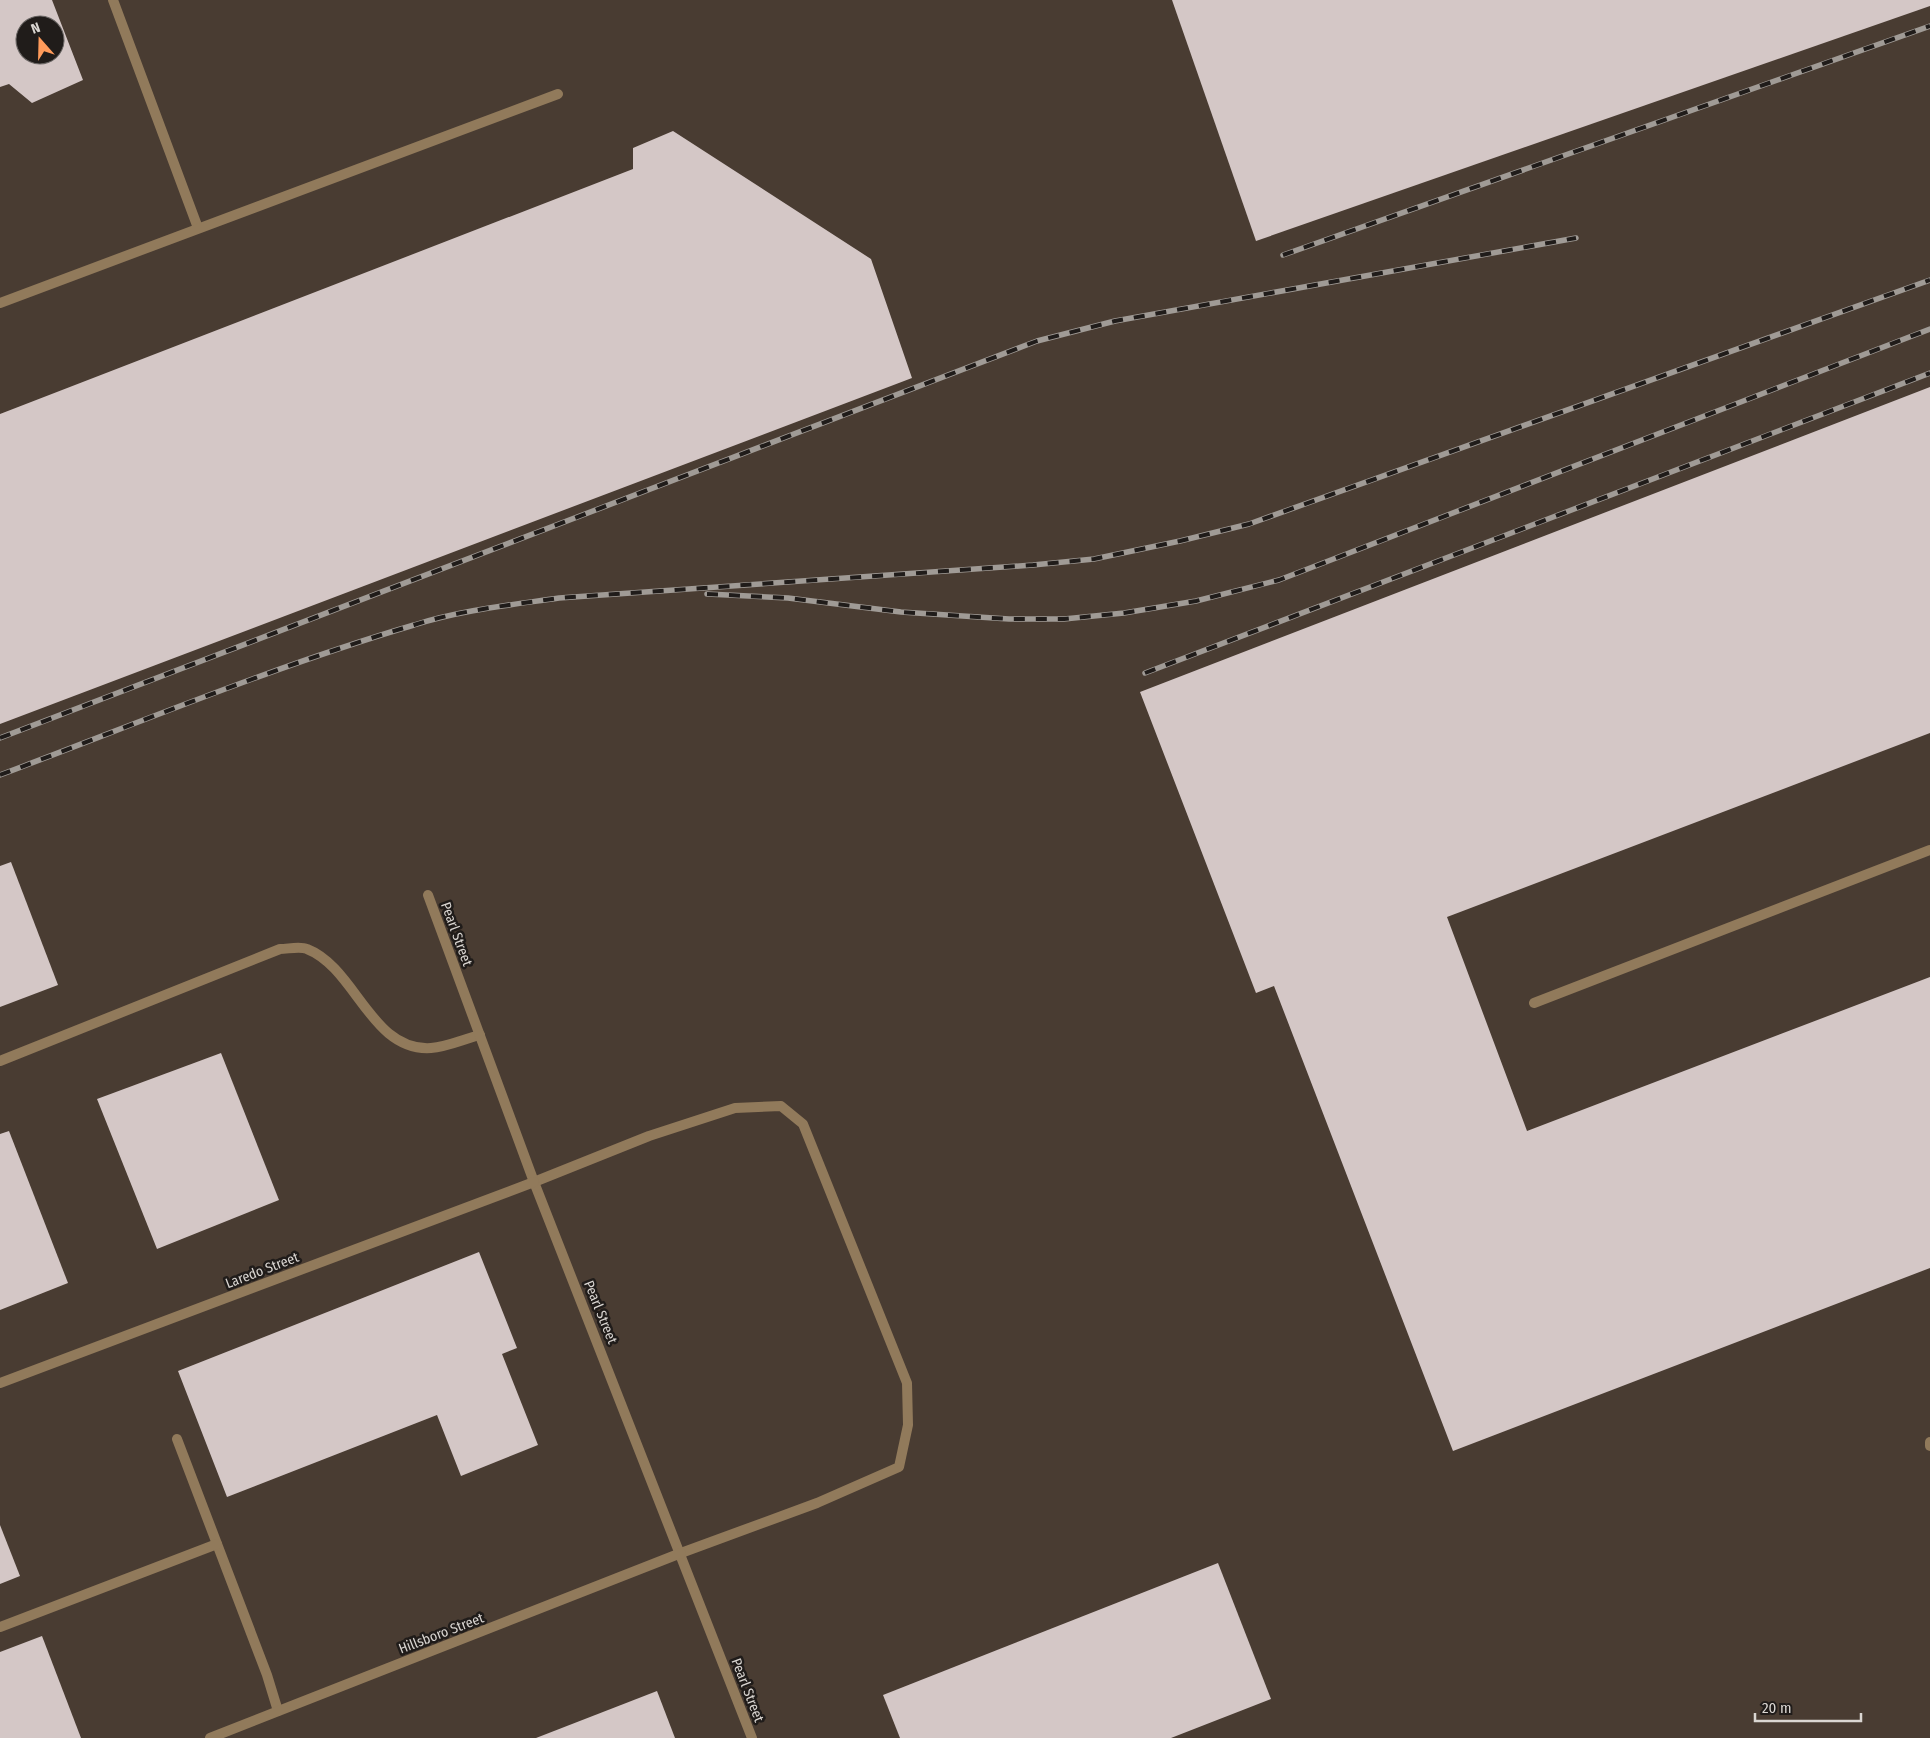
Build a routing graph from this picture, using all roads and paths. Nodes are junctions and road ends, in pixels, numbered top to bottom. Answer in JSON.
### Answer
{"nodes":[{"id":1,"x":113,"y":0,"type":"edge"},
{"id":2,"x":558,"y":94,"type":"dead end"},
{"id":3,"x":198,"y":228,"type":"junction"},
{"id":4,"x":0,"y":303,"type":"edge"},
{"id":5,"x":1930,"y":850,"type":"edge"},
{"id":6,"x":428,"y":895,"type":"dead end"},
{"id":7,"x":1534,"y":1003,"type":"dead end"},
{"id":8,"x":480,"y":1035,"type":"junction"},
{"id":9,"x":0,"y":1062,"type":"edge"},
{"id":10,"x":534,"y":1182,"type":"junction"},
{"id":11,"x":0,"y":1383,"type":"edge"},
{"id":12,"x":177,"y":1439,"type":"dead end"},
{"id":13,"x":1930,"y":1442,"type":"edge"},
{"id":14,"x":1930,"y":1446,"type":"edge"},
{"id":15,"x":218,"y":1544,"type":"junction"},
{"id":16,"x":681,"y":1553,"type":"junction"},
{"id":17,"x":0,"y":1627,"type":"edge"},
{"id":18,"x":278,"y":1711,"type":"junction"},
{"id":19,"x":210,"y":1738,"type":"edge"},
{"id":20,"x":752,"y":1738,"type":"edge"}],
"edges":[{"from":1,"to":3,"type":"street"},
{"from":2,"to":3,"type":"street"},
{"from":3,"to":4,"type":"street"},
{"from":5,"to":7,"type":"street"},
{"from":6,"to":8,"type":"street","name":"Pearl Street"},
{"from":8,"to":9,"type":"street"},
{"from":8,"to":10,"type":"street","name":"Pearl Street"},
{"from":10,"to":11,"type":"street","name":"Laredo Street"},
{"from":10,"to":16,"type":"street","name":"Pearl Street"},
{"from":10,"to":16,"type":"street","name":"Laredo Street"},
{"from":12,"to":15,"type":"street"},
{"from":13,"to":14,"type":"street"},
{"from":15,"to":17,"type":"street"},
{"from":15,"to":18,"type":"street"},
{"from":16,"to":18,"type":"street","name":"Hillsboro Street"},
{"from":16,"to":20,"type":"street","name":"Pearl Street"},
{"from":18,"to":19,"type":"street","name":"Hillsboro Street"}]}
